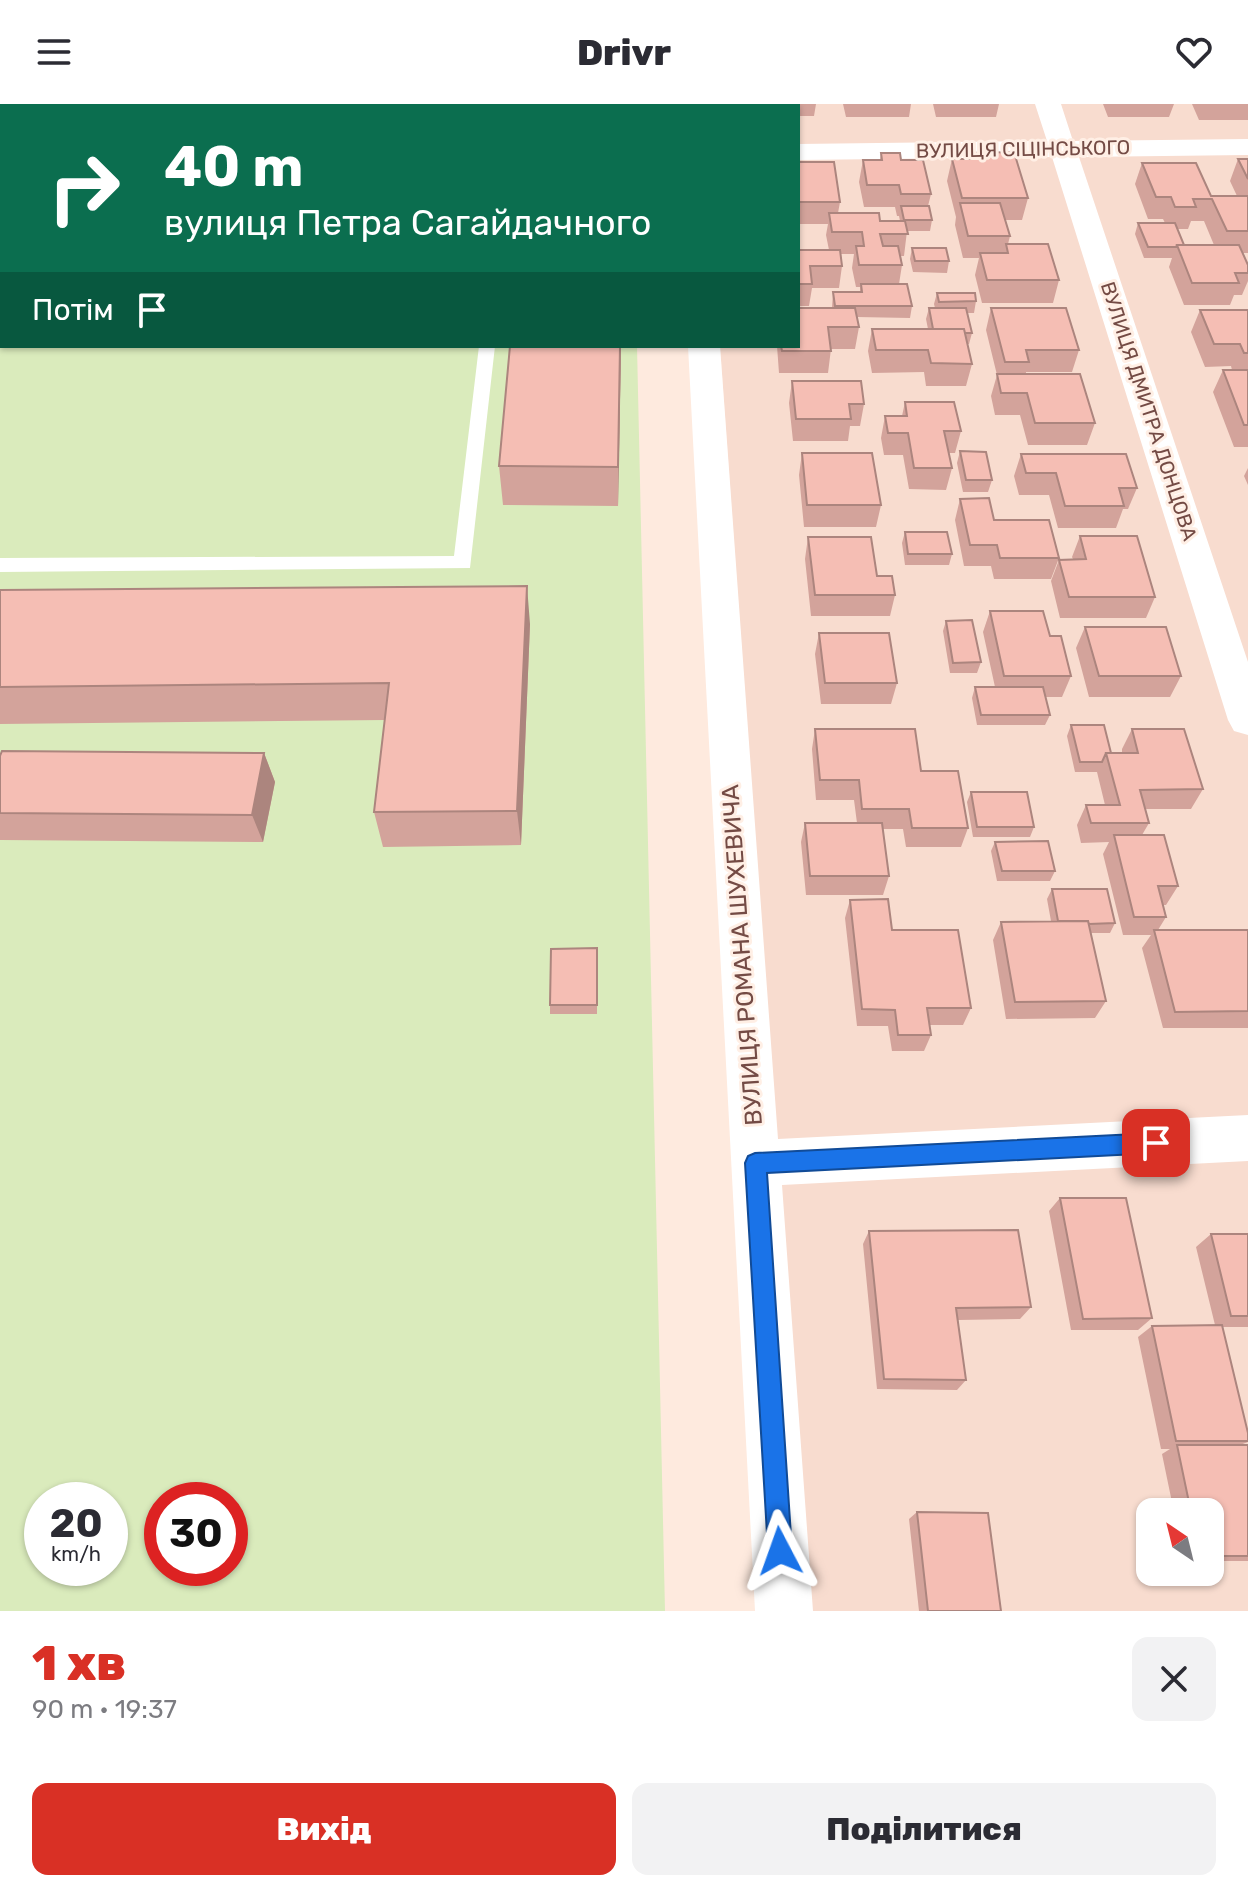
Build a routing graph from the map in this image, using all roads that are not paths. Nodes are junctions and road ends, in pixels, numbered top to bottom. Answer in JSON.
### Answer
{"nodes":[{"id":1,"x":1048,"y":104,"type":"edge"},
{"id":2,"x":1064,"y":147,"type":"junction"},
{"id":3,"x":1248,"y":147,"type":"edge"},
{"id":4,"x":800,"y":152,"type":"edge"},
{"id":5,"x":487,"y":348,"type":"edge"},
{"id":6,"x":704,"y":348,"type":"edge"},
{"id":7,"x":0,"y":565,"type":"edge"},
{"id":8,"x":1248,"y":720,"type":"edge"},
{"id":9,"x":1248,"y":1138,"type":"edge"},
{"id":10,"x":755,"y":1163,"type":"junction"},
{"id":11,"x":784,"y":1611,"type":"edge"}],
"edges":[{"from":1,"to":2,"type":"street","name":"ВУЛИЦЯ ДМИТРА ДОНЦОВА"},
{"from":2,"to":3,"type":"street","name":"ВУЛИЦЯ СІЦІНСЬКОГО"},
{"from":2,"to":4,"type":"street","name":"ВУЛИЦЯ СІЦІНСЬКОГО"},
{"from":2,"to":8,"type":"street","name":"ВУЛИЦЯ ДМИТРА ДОНЦОВА"},
{"from":5,"to":7,"type":"lane"},
{"from":6,"to":10,"type":"street","name":"ВУЛИЦЯ РОМАНА ШУХЕВИЧА"},
{"from":9,"to":10,"type":"street"},
{"from":10,"to":11,"type":"street","name":"ВУЛИЦЯ РОМАНА ШУХЕВИЧА"}]}
